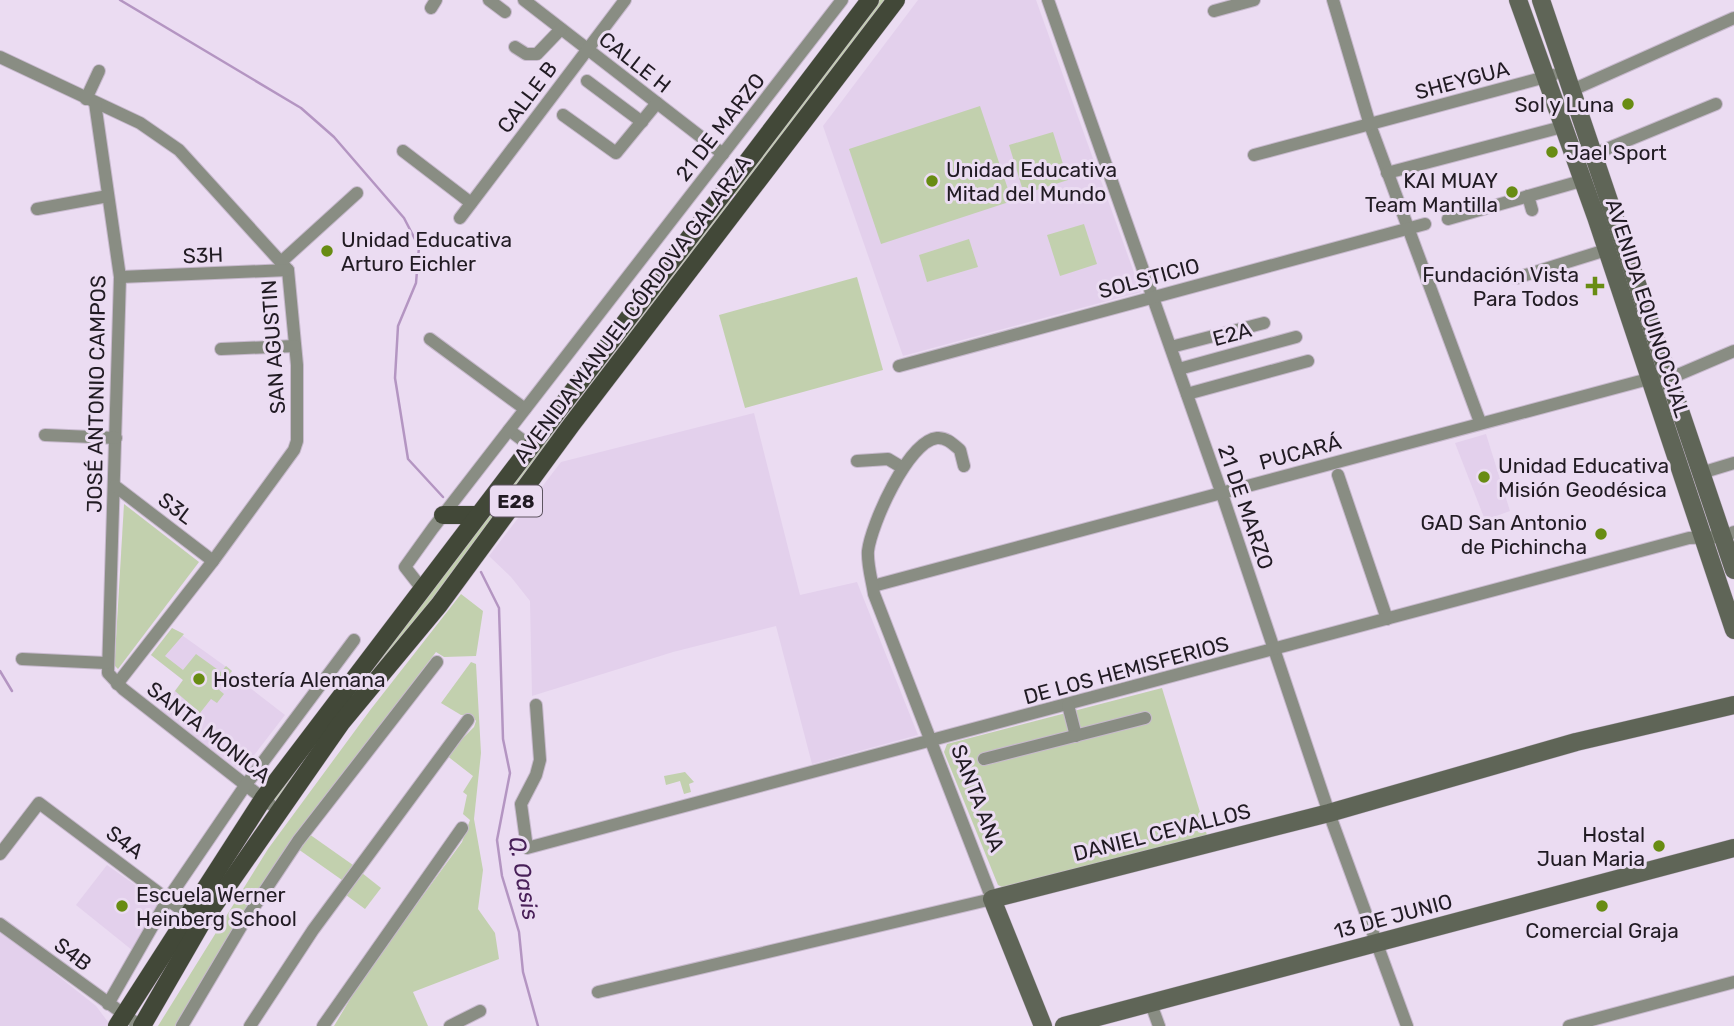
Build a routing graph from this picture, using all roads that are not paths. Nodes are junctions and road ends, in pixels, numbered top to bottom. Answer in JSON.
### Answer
{"nodes":[{"id":1,"x":489,"y":0,"type":"edge"},
{"id":2,"x":524,"y":0,"type":"edge"},
{"id":3,"x":625,"y":0,"type":"edge"},
{"id":4,"x":842,"y":0,"type":"edge"},
{"id":5,"x":870,"y":0,"type":"edge"},
{"id":6,"x":896,"y":0,"type":"edge"},
{"id":7,"x":1048,"y":0,"type":"edge"},
{"id":8,"x":1254,"y":0,"type":"edge"},
{"id":9,"x":1333,"y":0,"type":"edge"},
{"id":10,"x":1518,"y":0,"type":"edge"},
{"id":11,"x":1546,"y":2,"type":"edge"},
{"id":12,"x":1214,"y":11,"type":"dead end"},
{"id":13,"x":505,"y":12,"type":"dead end"},
{"id":14,"x":1734,"y":18,"type":"edge"},
{"id":15,"x":561,"y":29,"type":"junction"},
{"id":16,"x":515,"y":47,"type":"dead end"},
{"id":17,"x":588,"y":49,"type":"junction"},
{"id":18,"x":0,"y":57,"type":"edge"},
{"id":19,"x":99,"y":71,"type":"dead end"},
{"id":20,"x":1563,"y":71,"type":"junction"},
{"id":21,"x":1544,"y":78,"type":"junction"},
{"id":22,"x":587,"y":81,"type":"dead end"},
{"id":23,"x":1570,"y":91,"type":"junction"},
{"id":24,"x":90,"y":101,"type":"junction"},
{"id":25,"x":657,"y":103,"type":"junction"},
{"id":26,"x":1716,"y":104,"type":"dead end"},
{"id":27,"x":563,"y":115,"type":"dead end"},
{"id":28,"x":642,"y":122,"type":"junction"},
{"id":29,"x":1370,"y":125,"type":"junction"},
{"id":30,"x":1562,"y":127,"type":"junction"},
{"id":31,"x":403,"y":151,"type":"dead end"},
{"id":32,"x":723,"y":154,"type":"junction"},
{"id":33,"x":1254,"y":155,"type":"dead end"},
{"id":34,"x":1592,"y":155,"type":"junction"},
{"id":35,"x":1387,"y":173,"type":"junction"},
{"id":36,"x":1581,"y":181,"type":"junction"},
{"id":37,"x":725,"y":190,"type":"junction"},
{"id":38,"x":357,"y":193,"type":"dead end"},
{"id":39,"x":108,"y":196,"type":"junction"},
{"id":40,"x":1528,"y":196,"type":"junction"},
{"id":41,"x":471,"y":203,"type":"junction"},
{"id":42,"x":742,"y":203,"type":"junction"},
{"id":43,"x":37,"y":209,"type":"dead end"},
{"id":44,"x":1532,"y":210,"type":"dead end"},
{"id":45,"x":460,"y":218,"type":"dead end"},
{"id":46,"x":1448,"y":219,"type":"dead end"},
{"id":47,"x":1425,"y":225,"type":"dead end"},
{"id":48,"x":1409,"y":229,"type":"junction"},
{"id":49,"x":1606,"y":250,"type":"junction"},
{"id":50,"x":284,"y":266,"type":"junction"},
{"id":51,"x":120,"y":277,"type":"junction"},
{"id":52,"x":628,"y":277,"type":"junction"},
{"id":53,"x":1516,"y":278,"type":"dead end"},
{"id":54,"x":647,"y":292,"type":"junction"},
{"id":55,"x":1153,"y":296,"type":"junction"},
{"id":56,"x":1264,"y":323,"type":"dead end"},
{"id":57,"x":1296,"y":337,"type":"dead end"},
{"id":58,"x":430,"y":339,"type":"dead end"},
{"id":59,"x":295,"y":346,"type":"junction"},
{"id":60,"x":1171,"y":347,"type":"junction"},
{"id":61,"x":221,"y":349,"type":"dead end"},
{"id":62,"x":1734,"y":351,"type":"edge"},
{"id":63,"x":1308,"y":361,"type":"dead end"},
{"id":64,"x":899,"y":366,"type":"dead end"},
{"id":65,"x":1179,"y":369,"type":"junction"},
{"id":66,"x":1667,"y":374,"type":"junction"},
{"id":67,"x":1648,"y":380,"type":"junction"},
{"id":68,"x":1187,"y":394,"type":"junction"},
{"id":69,"x":525,"y":409,"type":"junction"},
{"id":70,"x":1480,"y":422,"type":"junction"},
{"id":71,"x":509,"y":430,"type":"junction"},
{"id":72,"x":46,"y":435,"type":"dead end"},
{"id":73,"x":116,"y":438,"type":"junction"},
{"id":74,"x":529,"y":445,"type":"junction"},
{"id":75,"x":857,"y":460,"type":"dead end"},
{"id":76,"x":1734,"y":463,"type":"edge"},
{"id":77,"x":964,"y":466,"type":"dead end"},
{"id":78,"x":903,"y":468,"type":"junction"},
{"id":79,"x":1701,"y":473,"type":"junction"},
{"id":80,"x":1338,"y":475,"type":"dead end"},
{"id":81,"x":115,"y":486,"type":"junction"},
{"id":82,"x":1222,"y":494,"type":"junction"},
{"id":83,"x":443,"y":515,"type":"junction"},
{"id":84,"x":478,"y":515,"type":"junction"},
{"id":85,"x":1728,"y":534,"type":"edge"},
{"id":86,"x":1702,"y":540,"type":"junction"},
{"id":87,"x":214,"y":561,"type":"junction"},
{"id":88,"x":1734,"y":570,"type":"edge"},
{"id":89,"x":873,"y":586,"type":"junction"},
{"id":90,"x":423,"y":590,"type":"junction"},
{"id":91,"x":1387,"y":619,"type":"junction"},
{"id":92,"x":1734,"y":630,"type":"edge"},
{"id":93,"x":354,"y":640,"type":"dead end"},
{"id":94,"x":1275,"y":650,"type":"junction"},
{"id":95,"x":22,"y":659,"type":"dead end"},
{"id":96,"x":438,"y":662,"type":"dead end"},
{"id":97,"x":106,"y":663,"type":"junction"},
{"id":98,"x":117,"y":684,"type":"junction"},
{"id":99,"x":536,"y":705,"type":"dead end"},
{"id":100,"x":1068,"y":705,"type":"junction"},
{"id":101,"x":1734,"y":705,"type":"edge"},
{"id":102,"x":1145,"y":718,"type":"dead end"},
{"id":103,"x":468,"y":720,"type":"dead end"},
{"id":104,"x":1076,"y":736,"type":"junction"},
{"id":105,"x":932,"y":741,"type":"junction"},
{"id":106,"x":984,"y":759,"type":"dead end"},
{"id":107,"x":245,"y":786,"type":"junction"},
{"id":108,"x":263,"y":799,"type":"junction"},
{"id":109,"x":279,"y":811,"type":"junction"},
{"id":110,"x":1329,"y":813,"type":"junction"},
{"id":111,"x":462,"y":828,"type":"dead end"},
{"id":112,"x":1734,"y":848,"type":"edge"},
{"id":113,"x":0,"y":854,"type":"edge"},
{"id":114,"x":167,"y":899,"type":"junction"},
{"id":115,"x":992,"y":900,"type":"junction"},
{"id":116,"x":187,"y":914,"type":"junction"},
{"id":117,"x":0,"y":924,"type":"edge"},
{"id":118,"x":1376,"y":944,"type":"junction"},
{"id":119,"x":1734,"y":982,"type":"edge"},
{"id":120,"x":598,"y":992,"type":"dead end"},
{"id":121,"x":108,"y":1003,"type":"junction"},
{"id":122,"x":1151,"y":1004,"type":"junction"},
{"id":123,"x":481,"y":1011,"type":"dead end"},
{"id":124,"x":120,"y":1021,"type":"edge"},
{"id":125,"x":141,"y":1026,"type":"edge"},
{"id":126,"x":182,"y":1026,"type":"edge"},
{"id":127,"x":250,"y":1026,"type":"edge"},
{"id":128,"x":323,"y":1026,"type":"edge"},
{"id":129,"x":450,"y":1026,"type":"edge"},
{"id":130,"x":1043,"y":1026,"type":"edge"},
{"id":131,"x":1064,"y":1026,"type":"edge"},
{"id":132,"x":1159,"y":1026,"type":"edge"},
{"id":133,"x":1407,"y":1026,"type":"edge"},
{"id":134,"x":1569,"y":1026,"type":"edge"}],
"edges":[{"from":1,"to":13,"type":"street"},
{"from":2,"to":15,"type":"street","name":"CALLE H"},
{"from":3,"to":17,"type":"street","name":"CALLE B"},
{"from":4,"to":32,"type":"street","name":"21 DE MARZO"},
{"from":5,"to":37,"type":"main road","name":"AVENIDA MANUEL CÓRDOVA GALARZA","number":"E28"},
{"from":6,"to":42,"type":"main road","name":"AVENIDA MANUEL CÓRDOVA GALARZA","number":"E28"},
{"from":7,"to":55,"type":"street","name":"21 DE MARZO"},
{"from":8,"to":12,"type":"street"},
{"from":9,"to":29,"type":"street"},
{"from":10,"to":21,"type":"main road","name":"AVENIDA EQUINOCCIAL"},
{"from":11,"to":20,"type":"main road","name":"AVENIDA EQUINOCCIAL"},
{"from":14,"to":23,"type":"street"},
{"from":15,"to":16,"type":"street"},
{"from":15,"to":17,"type":"street","name":"CALLE H"},
{"from":17,"to":25,"type":"street","name":"CALLE H"},
{"from":17,"to":41,"type":"street","name":"CALLE B"},
{"from":18,"to":24,"type":"street","name":"SAN AGUSTIN"},
{"from":19,"to":24,"type":"street"},
{"from":20,"to":21,"type":"street","name":"SHEYGUA"},
{"from":20,"to":23,"type":"main road","name":"AVENIDA EQUINOCCIAL"},
{"from":21,"to":29,"type":"street","name":"SHEYGUA"},
{"from":21,"to":30,"type":"main road","name":"AVENIDA EQUINOCCIAL"},
{"from":22,"to":28,"type":"street"},
{"from":23,"to":34,"type":"main road","name":"AVENIDA EQUINOCCIAL"},
{"from":24,"to":39,"type":"street","name":"JOSÉ ANTONIO CAMPOS"},
{"from":24,"to":50,"type":"street","name":"SAN AGUSTIN"},
{"from":25,"to":28,"type":"street"},
{"from":25,"to":32,"type":"street","name":"CALLE H"},
{"from":26,"to":34,"type":"street"},
{"from":27,"to":28,"type":"street"},
{"from":29,"to":33,"type":"street","name":"SHEYGUA"},
{"from":29,"to":35,"type":"street"},
{"from":30,"to":35,"type":"street"},
{"from":30,"to":36,"type":"main road","name":"AVENIDA EQUINOCCIAL"},
{"from":31,"to":41,"type":"street"},
{"from":32,"to":52,"type":"street","name":"21 DE MARZO"},
{"from":34,"to":66,"type":"main road","name":"AVENIDA EQUINOCCIAL"},
{"from":35,"to":48,"type":"street"},
{"from":36,"to":40,"type":"street"},
{"from":36,"to":49,"type":"main road","name":"AVENIDA EQUINOCCIAL"},
{"from":37,"to":42,"type":"main road"},
{"from":37,"to":54,"type":"main road","name":"AVENIDA MANUEL CÓRDOVA GALARZA","number":"E28"},
{"from":38,"to":50,"type":"street"},
{"from":39,"to":43,"type":"street"},
{"from":39,"to":51,"type":"street","name":"JOSÉ ANTONIO CAMPOS"},
{"from":40,"to":44,"type":"street"},
{"from":40,"to":46,"type":"street"},
{"from":41,"to":45,"type":"street","name":"CALLE B"},
{"from":42,"to":109,"type":"main road","name":"AVENIDA MANUEL CÓRDOVA GALARZA","number":"E28"},
{"from":47,"to":48,"type":"street","name":"SOLSTICIO"},
{"from":48,"to":55,"type":"street","name":"SOLSTICIO"},
{"from":48,"to":70,"type":"street"},
{"from":49,"to":53,"type":"street"},
{"from":49,"to":67,"type":"main road","name":"AVENIDA EQUINOCCIAL"},
{"from":50,"to":51,"type":"street","name":"S3H"},
{"from":50,"to":59,"type":"street","name":"SAN AGUSTIN"},
{"from":51,"to":73,"type":"street","name":"JOSÉ ANTONIO CAMPOS"},
{"from":52,"to":54,"type":"street"},
{"from":52,"to":69,"type":"street","name":"21 DE MARZO"},
{"from":54,"to":74,"type":"main road","name":"AVENIDA MANUEL CÓRDOVA GALARZA","number":"E28"},
{"from":55,"to":60,"type":"street","name":"21 DE MARZO"},
{"from":55,"to":64,"type":"street","name":"SOLSTICIO"},
{"from":56,"to":60,"type":"street"},
{"from":57,"to":65,"type":"street","name":"E2A"},
{"from":58,"to":69,"type":"street"},
{"from":59,"to":61,"type":"street"},
{"from":59,"to":87,"type":"street","name":"SAN AGUSTIN"},
{"from":60,"to":65,"type":"street","name":"21 DE MARZO"},
{"from":62,"to":66,"type":"street","name":"PUCARÁ"},
{"from":63,"to":68,"type":"street"},
{"from":65,"to":68,"type":"street","name":"21 DE MARZO"},
{"from":66,"to":67,"type":"street","name":"PUCARÁ"},
{"from":66,"to":79,"type":"main road","name":"AVENIDA EQUINOCCIAL"},
{"from":67,"to":70,"type":"street","name":"PUCARÁ"},
{"from":67,"to":86,"type":"main road","name":"AVENIDA EQUINOCCIAL"},
{"from":68,"to":82,"type":"street","name":"21 DE MARZO"},
{"from":69,"to":71,"type":"street","name":"21 DE MARZO"},
{"from":70,"to":82,"type":"street","name":"PUCARÁ"},
{"from":71,"to":74,"type":"street"},
{"from":71,"to":83,"type":"street","name":"21 DE MARZO"},
{"from":72,"to":73,"type":"street"},
{"from":73,"to":81,"type":"street","name":"JOSÉ ANTONIO CAMPOS"},
{"from":74,"to":84,"type":"main road","name":"AVENIDA MANUEL CÓRDOVA GALARZA","number":"E28"},
{"from":75,"to":78,"type":"street"},
{"from":76,"to":79,"type":"street"},
{"from":77,"to":78,"type":"street","name":"SANTA ANA"},
{"from":78,"to":89,"type":"street","name":"SANTA ANA"},
{"from":79,"to":85,"type":"main road","name":"AVENIDA EQUINOCCIAL"},
{"from":80,"to":91,"type":"street"},
{"from":81,"to":87,"type":"street","name":"S3L"},
{"from":81,"to":97,"type":"street","name":"JOSÉ ANTONIO CAMPOS"},
{"from":82,"to":89,"type":"street","name":"PUCARÁ"},
{"from":82,"to":94,"type":"street","name":"21 DE MARZO"},
{"from":83,"to":84,"type":"main road"},
{"from":83,"to":90,"type":"street","name":"21 DE MARZO"},
{"from":84,"to":90,"type":"main road","name":"AVENIDA MANUEL CÓRDOVA GALARZA","number":"E28"},
{"from":85,"to":86,"type":"street","name":"DE LOS HEMISFERIOS"},
{"from":85,"to":88,"type":"main road","name":"AVENIDA EQUINOCCIAL"},
{"from":86,"to":91,"type":"street","name":"DE LOS HEMISFERIOS"},
{"from":86,"to":92,"type":"main road","name":"AVENIDA EQUINOCCIAL"},
{"from":87,"to":98,"type":"street","name":"SAN AGUSTIN"},
{"from":89,"to":105,"type":"street","name":"SANTA ANA"},
{"from":90,"to":108,"type":"main road","name":"AVENIDA MANUEL CÓRDOVA GALARZA","number":"E28"},
{"from":91,"to":94,"type":"street","name":"DE LOS HEMISFERIOS"},
{"from":93,"to":107,"type":"street"},
{"from":94,"to":100,"type":"street","name":"DE LOS HEMISFERIOS"},
{"from":94,"to":110,"type":"street","name":"21 DE MARZO"},
{"from":95,"to":97,"type":"street"},
{"from":96,"to":126,"type":"street"},
{"from":97,"to":98,"type":"street"},
{"from":98,"to":107,"type":"street","name":"SANTA MONICA"},
{"from":99,"to":105,"type":"street","name":"DE LOS HEMISFERIOS"},
{"from":100,"to":104,"type":"street"},
{"from":100,"to":105,"type":"street","name":"DE LOS HEMISFERIOS"},
{"from":101,"to":110,"type":"main road","name":"DANIEL CEVALLOS"},
{"from":102,"to":104,"type":"street"},
{"from":103,"to":127,"type":"street"},
{"from":104,"to":106,"type":"street"},
{"from":105,"to":115,"type":"street","name":"SANTA ANA"},
{"from":107,"to":108,"type":"street","name":"SANTA MONICA"},
{"from":107,"to":114,"type":"street"},
{"from":108,"to":109,"type":"street","name":"SANTA MONICA"},
{"from":108,"to":116,"type":"main road","name":"AVENIDA MANUEL CÓRDOVA GALARZA","number":"E28"},
{"from":109,"to":125,"type":"main road","name":"AVENIDA MANUEL CÓRDOVA GALARZA","number":"E28"},
{"from":110,"to":115,"type":"main road","name":"DANIEL CEVALLOS"},
{"from":110,"to":118,"type":"street","name":"21 DE MARZO"},
{"from":111,"to":128,"type":"street"},
{"from":112,"to":118,"type":"main road","name":"13 DE JUNIO"},
{"from":113,"to":114,"type":"street","name":"S4A"},
{"from":114,"to":116,"type":"street","name":"S4A"},
{"from":114,"to":121,"type":"street"},
{"from":115,"to":120,"type":"street","name":"DANIEL CEVALLOS"},
{"from":115,"to":130,"type":"main road","name":"SANTA ANA"},
{"from":116,"to":124,"type":"main road","name":"AVENIDA MANUEL CÓRDOVA GALARZA","number":"E28"},
{"from":117,"to":121,"type":"street","name":"S4B"},
{"from":118,"to":122,"type":"main road","name":"13 DE JUNIO"},
{"from":118,"to":133,"type":"street","name":"21 DE MARZO"},
{"from":119,"to":134,"type":"street"},
{"from":121,"to":124,"type":"street","name":"S4B"},
{"from":122,"to":131,"type":"main road","name":"13 DE JUNIO"},
{"from":122,"to":132,"type":"street"},
{"from":123,"to":129,"type":"street"},
{"from":124,"to":125,"type":"street","name":"S4B"}]}
